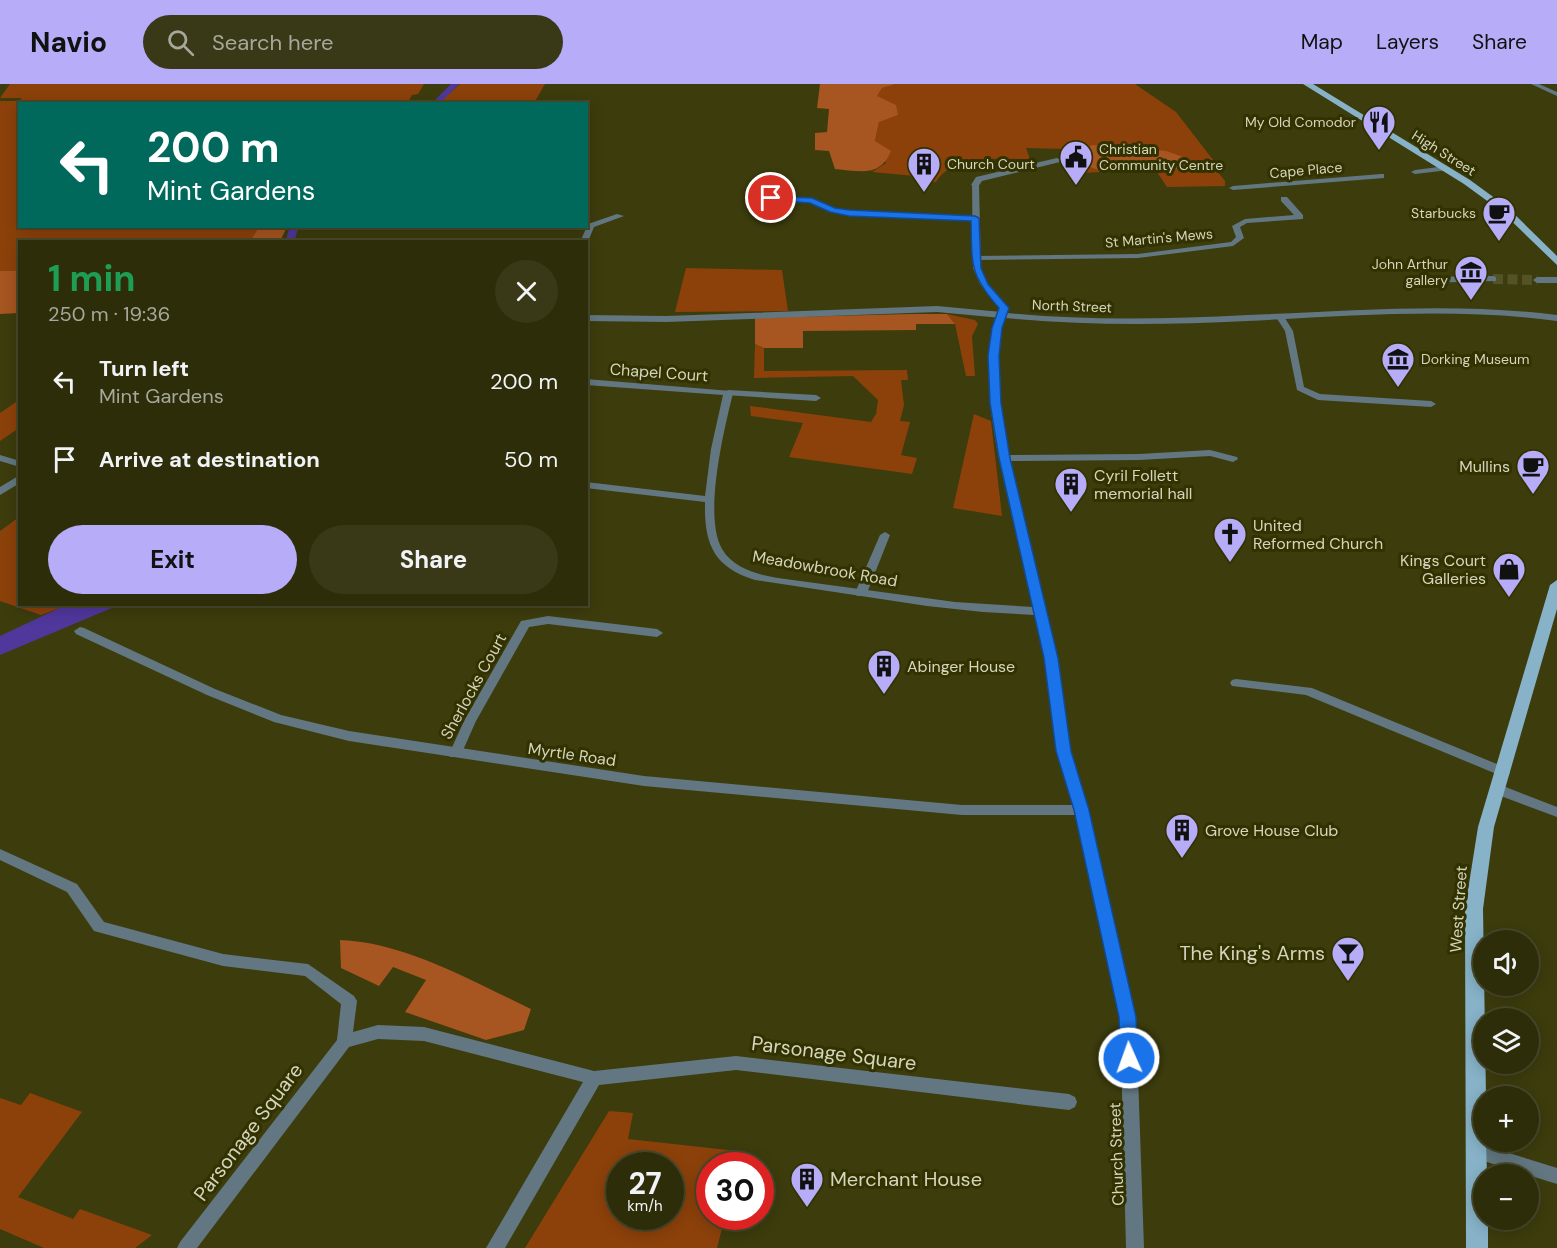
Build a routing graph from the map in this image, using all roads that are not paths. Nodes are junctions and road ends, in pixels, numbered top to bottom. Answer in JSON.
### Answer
{"nodes":[{"id":1,"x":1307,"y":84,"type":"edge"},
{"id":2,"x":1534,"y":84,"type":"edge"},
{"id":3,"x":1557,"y":94,"type":"edge"},
{"id":4,"x":1057,"y":160,"type":"dead end"},
{"id":5,"x":1446,"y":168,"type":"junction"},
{"id":6,"x":1415,"y":172,"type":"dead end"},
{"id":7,"x":1381,"y":176,"type":"dead end"},
{"id":8,"x":1233,"y":188,"type":"dead end"},
{"id":9,"x":751,"y":196,"type":"dead end"},
{"id":10,"x":1284,"y":199,"type":"dead end"},
{"id":11,"x":620,"y":216,"type":"dead end"},
{"id":12,"x":975,"y":218,"type":"junction"},
{"id":13,"x":585,"y":240,"type":"edge"},
{"id":14,"x":975,"y":258,"type":"junction"},
{"id":15,"x":1556,"y":264,"type":"edge"},
{"id":16,"x":1492,"y":279,"type":"tunnel mouth"},
{"id":17,"x":1422,"y":280,"type":"dead end"},
{"id":18,"x":1537,"y":280,"type":"tunnel mouth"},
{"id":19,"x":1557,"y":280,"type":"edge"},
{"id":20,"x":1002,"y":315,"type":"junction"},
{"id":21,"x":1280,"y":317,"type":"junction"},
{"id":22,"x":588,"y":318,"type":"edge"},
{"id":23,"x":1557,"y":318,"type":"edge"},
{"id":24,"x":588,"y":382,"type":"edge"},
{"id":25,"x":728,"y":393,"type":"junction"},
{"id":26,"x":816,"y":398,"type":"dead end"},
{"id":27,"x":1431,"y":404,"type":"dead end"},
{"id":28,"x":0,"y":458,"type":"edge"},
{"id":29,"x":1004,"y":458,"type":"junction"},
{"id":30,"x":1233,"y":459,"type":"dead end"},
{"id":31,"x":18,"y":463,"type":"edge"},
{"id":32,"x":18,"y":479,"type":"edge"},
{"id":33,"x":588,"y":485,"type":"edge"},
{"id":34,"x":0,"y":492,"type":"edge"},
{"id":35,"x":711,"y":500,"type":"junction"},
{"id":36,"x":885,"y":535,"type":"dead end"},
{"id":37,"x":1557,"y":585,"type":"edge"},
{"id":38,"x":861,"y":593,"type":"junction"},
{"id":39,"x":1039,"y":611,"type":"junction"},
{"id":40,"x":80,"y":631,"type":"dead end"},
{"id":41,"x":657,"y":633,"type":"dead end"},
{"id":42,"x":1236,"y":683,"type":"dead end"},
{"id":43,"x":454,"y":754,"type":"junction"},
{"id":44,"x":1501,"y":780,"type":"junction"},
{"id":45,"x":1081,"y":810,"type":"junction"},
{"id":46,"x":1557,"y":812,"type":"edge"},
{"id":47,"x":0,"y":854,"type":"edge"},
{"id":48,"x":344,"y":1042,"type":"junction"},
{"id":49,"x":594,"y":1078,"type":"junction"},
{"id":50,"x":1476,"y":1086,"type":"edge"},
{"id":51,"x":1069,"y":1102,"type":"dead end"},
{"id":52,"x":1477,"y":1152,"type":"edge"},
{"id":53,"x":1480,"y":1152,"type":"edge"},
{"id":54,"x":1557,"y":1176,"type":"edge"},
{"id":55,"x":186,"y":1248,"type":"edge"},
{"id":56,"x":495,"y":1248,"type":"edge"},
{"id":57,"x":1135,"y":1248,"type":"edge"},
{"id":58,"x":1477,"y":1248,"type":"edge"}],
"edges":[{"from":1,"to":5,"type":"main road","name":"High Street"},
{"from":2,"to":3,"type":"street"},
{"from":4,"to":12,"type":"street"},
{"from":5,"to":6,"type":"street"},
{"from":5,"to":15,"type":"main road","name":"High Street"},
{"from":7,"to":8,"type":"street","name":"Cape Place"},
{"from":9,"to":12,"type":"street"},
{"from":10,"to":14,"type":"street","name":"St Martin's Mews"},
{"from":11,"to":13,"type":"street"},
{"from":12,"to":14,"type":"street"},
{"from":14,"to":20,"type":"street"},
{"from":16,"to":17,"type":"street"},
{"from":18,"to":19,"type":"street"},
{"from":20,"to":21,"type":"street","name":"North Street"},
{"from":20,"to":22,"type":"street","name":"North Street"},
{"from":20,"to":29,"type":"street","name":"Church Street"},
{"from":21,"to":23,"type":"street","name":"North Street"},
{"from":21,"to":27,"type":"street"},
{"from":24,"to":25,"type":"street","name":"Chapel Court"},
{"from":25,"to":26,"type":"street"},
{"from":25,"to":35,"type":"street","name":"Chapel Court"},
{"from":28,"to":31,"type":"street"},
{"from":29,"to":30,"type":"street"},
{"from":29,"to":39,"type":"street","name":"Church Street"},
{"from":32,"to":34,"type":"street"},
{"from":33,"to":35,"type":"street"},
{"from":35,"to":38,"type":"street","name":"Meadowbrook Road"},
{"from":36,"to":38,"type":"street"},
{"from":37,"to":44,"type":"main road","name":"West Street"},
{"from":38,"to":39,"type":"street","name":"Meadowbrook Road"},
{"from":39,"to":45,"type":"street","name":"Church Street"},
{"from":40,"to":43,"type":"street","name":"Myrtle Road"},
{"from":41,"to":43,"type":"street","name":"Sherlocks Court"},
{"from":42,"to":44,"type":"street"},
{"from":43,"to":45,"type":"street","name":"Myrtle Road"},
{"from":44,"to":46,"type":"street"},
{"from":44,"to":50,"type":"main road","name":"West Street"},
{"from":45,"to":57,"type":"street","name":"Church Street"},
{"from":47,"to":48,"type":"street"},
{"from":48,"to":49,"type":"street","name":"Parsonage Square"},
{"from":48,"to":55,"type":"street","name":"Parsonage Square"},
{"from":49,"to":51,"type":"street","name":"Parsonage Square"},
{"from":49,"to":56,"type":"street"},
{"from":52,"to":58,"type":"main road","name":"West Street"},
{"from":53,"to":54,"type":"street"}]}
